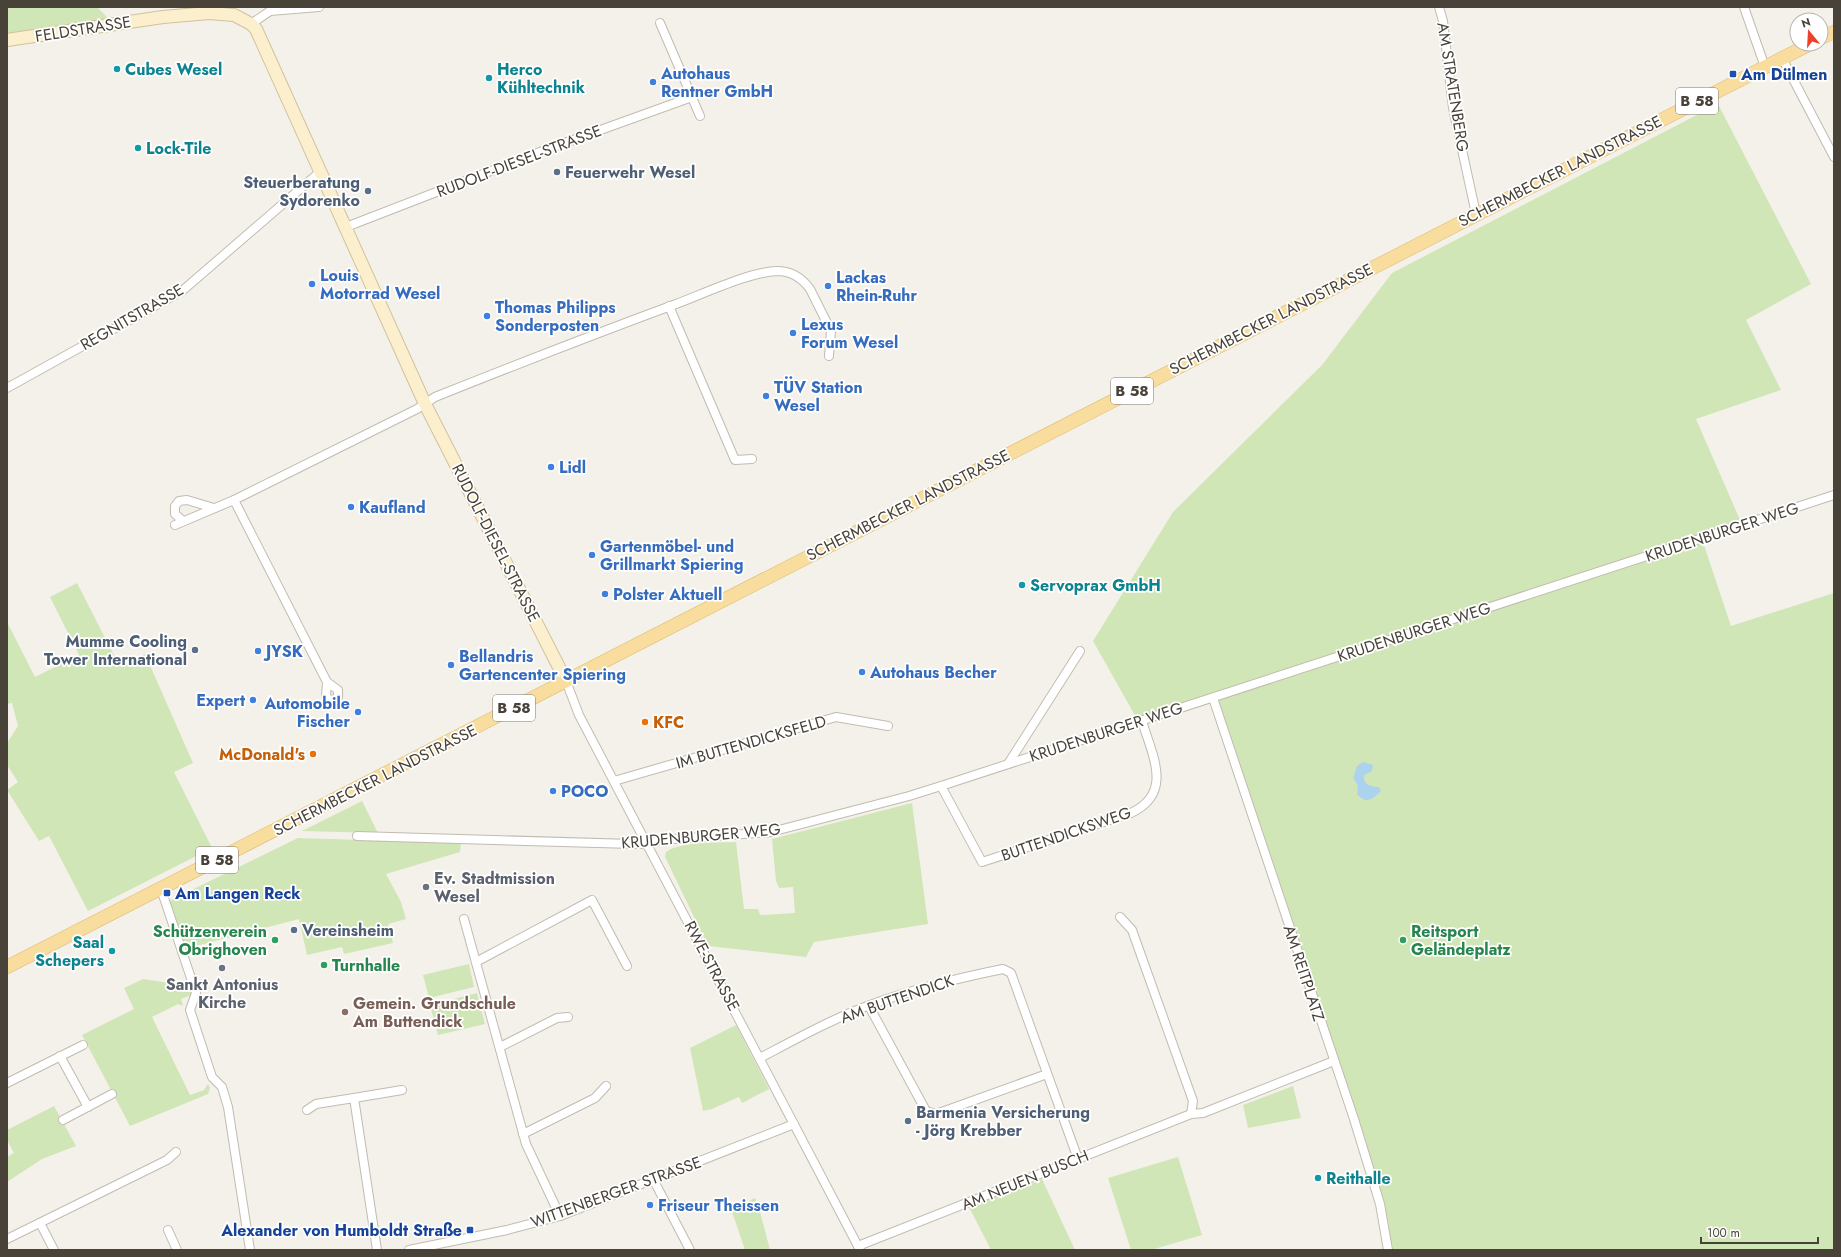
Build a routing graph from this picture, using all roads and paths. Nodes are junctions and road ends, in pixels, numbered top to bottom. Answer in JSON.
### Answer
{"nodes":[{"id":1,"x":319,"y":7,"type":"edge"},
{"id":2,"x":1440,"y":7,"type":"edge"},
{"id":3,"x":1744,"y":7,"type":"edge"},
{"id":4,"x":660,"y":23,"type":"dead end"},
{"id":5,"x":252,"y":24,"type":"junction"},
{"id":6,"x":7,"y":40,"type":"edge"},
{"id":7,"x":1794,"y":52,"type":"edge"},
{"id":8,"x":1782,"y":58,"type":"junction"},
{"id":9,"x":1765,"y":67,"type":"junction"},
{"id":10,"x":692,"y":97,"type":"junction"},
{"id":11,"x":700,"y":116,"type":"dead end"},
{"id":12,"x":1834,"y":157,"type":"edge"},
{"id":13,"x":321,"y":172,"type":"junction"},
{"id":14,"x":1476,"y":214,"type":"junction"},
{"id":15,"x":346,"y":227,"type":"junction"},
{"id":16,"x":669,"y":306,"type":"junction"},
{"id":17,"x":829,"y":356,"type":"dead end"},
{"id":18,"x":7,"y":388,"type":"edge"},
{"id":19,"x":426,"y":404,"type":"junction"},
{"id":20,"x":752,"y":459,"type":"dead end"},
{"id":21,"x":1834,"y":495,"type":"edge"},
{"id":22,"x":234,"y":500,"type":"junction"},
{"id":23,"x":214,"y":508,"type":"junction"},
{"id":24,"x":183,"y":521,"type":"junction"},
{"id":25,"x":175,"y":525,"type":"dead end"},
{"id":26,"x":1080,"y":651,"type":"dead end"},
{"id":27,"x":566,"y":681,"type":"junction"},
{"id":28,"x":327,"y":682,"type":"dead end"},
{"id":29,"x":1213,"y":698,"type":"junction"},
{"id":30,"x":1142,"y":721,"type":"junction"},
{"id":31,"x":888,"y":726,"type":"dead end"},
{"id":32,"x":1008,"y":764,"type":"junction"},
{"id":33,"x":614,"y":781,"type":"junction"},
{"id":34,"x":941,"y":786,"type":"junction"},
{"id":35,"x":357,"y":836,"type":"dead end"},
{"id":36,"x":648,"y":844,"type":"junction"},
{"id":37,"x":161,"y":889,"type":"junction"},
{"id":38,"x":464,"y":918,"type":"dead end"},
{"id":39,"x":1120,"y":918,"type":"dead end"},
{"id":40,"x":476,"y":962,"type":"junction"},
{"id":41,"x":627,"y":966,"type":"dead end"},
{"id":42,"x":7,"y":967,"type":"edge"},
{"id":43,"x":869,"y":1006,"type":"junction"},
{"id":44,"x":568,"y":1017,"type":"dead end"},
{"id":45,"x":84,"y":1045,"type":"dead end"},
{"id":46,"x":500,"y":1048,"type":"junction"},
{"id":47,"x":60,"y":1056,"type":"junction"},
{"id":48,"x":760,"y":1058,"type":"junction"},
{"id":49,"x":1334,"y":1061,"type":"junction"},
{"id":50,"x":1047,"y":1074,"type":"junction"},
{"id":51,"x":7,"y":1082,"type":"edge"},
{"id":52,"x":606,"y":1086,"type":"dead end"},
{"id":53,"x":402,"y":1090,"type":"dead end"},
{"id":54,"x":112,"y":1094,"type":"dead end"},
{"id":55,"x":354,"y":1098,"type":"junction"},
{"id":56,"x":88,"y":1107,"type":"junction"},
{"id":57,"x":306,"y":1110,"type":"dead end"},
{"id":58,"x":1191,"y":1114,"type":"junction"},
{"id":59,"x":63,"y":1120,"type":"dead end"},
{"id":60,"x":794,"y":1124,"type":"junction"},
{"id":61,"x":523,"y":1134,"type":"junction"},
{"id":62,"x":176,"y":1152,"type":"dead end"},
{"id":63,"x":1078,"y":1159,"type":"junction"},
{"id":64,"x":653,"y":1179,"type":"junction"},
{"id":65,"x":560,"y":1216,"type":"junction"},
{"id":66,"x":40,"y":1223,"type":"junction"},
{"id":67,"x":168,"y":1230,"type":"dead end"},
{"id":68,"x":7,"y":1239,"type":"edge"},
{"id":69,"x":454,"y":1241,"type":"junction"},
{"id":70,"x":859,"y":1248,"type":"edge"},
{"id":71,"x":686,"y":1249,"type":"edge"},
{"id":72,"x":54,"y":1250,"type":"edge"},
{"id":73,"x":178,"y":1250,"type":"edge"},
{"id":74,"x":250,"y":1250,"type":"edge"},
{"id":75,"x":377,"y":1250,"type":"edge"},
{"id":76,"x":409,"y":1250,"type":"edge"},
{"id":77,"x":455,"y":1250,"type":"edge"},
{"id":78,"x":1388,"y":1250,"type":"edge"}],
"edges":[{"from":1,"to":5,"type":"street"},
{"from":2,"to":14,"type":"street","name":"AM STRATENBERG"},
{"from":3,"to":9,"type":"street"},
{"from":4,"to":10,"type":"street"},
{"from":5,"to":6,"type":"street","name":"FELDSTRASSE"},
{"from":5,"to":13,"type":"street","name":"RUDOLF-DIESEL-STRASSE"},
{"from":7,"to":8,"type":"main road","name":"SCHERMBECKER LANDSTRASSE","number":"B 58"},
{"from":8,"to":9,"type":"main road","name":"SCHERMBECKER LANDSTRASSE","number":"B 58"},
{"from":8,"to":12,"type":"street"},
{"from":9,"to":14,"type":"main road","name":"SCHERMBECKER LANDSTRASSE","number":"B 58"},
{"from":10,"to":11,"type":"street"},
{"from":10,"to":15,"type":"street","name":"RUDOLF-DIESEL-STRASSE"},
{"from":13,"to":15,"type":"street","name":"RUDOLF-DIESEL-STRASSE"},
{"from":13,"to":18,"type":"street","name":"REGNITSTRASSE"},
{"from":14,"to":27,"type":"main road","name":"SCHERMBECKER LANDSTRASSE","number":"B 58"},
{"from":15,"to":19,"type":"street","name":"RUDOLF-DIESEL-STRASSE"},
{"from":16,"to":17,"type":"street"},
{"from":16,"to":19,"type":"street"},
{"from":16,"to":20,"type":"street"},
{"from":19,"to":22,"type":"street"},
{"from":19,"to":27,"type":"street","name":"RUDOLF-DIESEL-STRASSE"},
{"from":21,"to":29,"type":"street","name":"KRUDENBURGER WEG"},
{"from":22,"to":23,"type":"street"},
{"from":22,"to":28,"type":"street"},
{"from":23,"to":24,"type":"street"},
{"from":23,"to":24,"type":"street"},
{"from":24,"to":25,"type":"street"},
{"from":26,"to":32,"type":"street"},
{"from":27,"to":33,"type":"street","name":"RWE-STRASSE"},
{"from":27,"to":37,"type":"main road","name":"SCHERMBECKER LANDSTRASSE","number":"B 58"},
{"from":29,"to":30,"type":"street","name":"KRUDENBURGER WEG"},
{"from":29,"to":49,"type":"street","name":"AM REITPLATZ"},
{"from":30,"to":32,"type":"street","name":"KRUDENBURGER WEG"},
{"from":30,"to":34,"type":"street","name":"BUTTENDICKSWEG"},
{"from":31,"to":33,"type":"street","name":"IM BUTTENDICKSFELD"},
{"from":32,"to":34,"type":"street","name":"KRUDENBURGER WEG"},
{"from":33,"to":36,"type":"street","name":"RWE-STRASSE"},
{"from":34,"to":36,"type":"street","name":"KRUDENBURGER WEG"},
{"from":35,"to":36,"type":"street","name":"KRUDENBURGER WEG"},
{"from":36,"to":48,"type":"street","name":"RWE-STRASSE"},
{"from":37,"to":42,"type":"main road","name":"SCHERMBECKER LANDSTRASSE","number":"B 58"},
{"from":37,"to":74,"type":"street"},
{"from":38,"to":40,"type":"street"},
{"from":39,"to":58,"type":"street"},
{"from":40,"to":41,"type":"street"},
{"from":40,"to":46,"type":"street"},
{"from":43,"to":48,"type":"street","name":"AM BUTTENDICK"},
{"from":43,"to":50,"type":"street"},
{"from":43,"to":50,"type":"street","name":"AM BUTTENDICK"},
{"from":44,"to":46,"type":"street"},
{"from":45,"to":47,"type":"street"},
{"from":46,"to":61,"type":"street"},
{"from":47,"to":51,"type":"street"},
{"from":47,"to":56,"type":"street"},
{"from":48,"to":60,"type":"street","name":"RWE-STRASSE"},
{"from":49,"to":58,"type":"street","name":"AM NEUEN BUSCH"},
{"from":49,"to":78,"type":"street","name":"AM REITPLATZ"},
{"from":50,"to":63,"type":"street","name":"AM BUTTENDICK"},
{"from":52,"to":61,"type":"street"},
{"from":53,"to":55,"type":"street"},
{"from":54,"to":56,"type":"street"},
{"from":55,"to":57,"type":"street"},
{"from":55,"to":75,"type":"street"},
{"from":56,"to":59,"type":"street"},
{"from":58,"to":63,"type":"street","name":"AM NEUEN BUSCH"},
{"from":60,"to":64,"type":"street","name":"WITTENBERGER STRASSE"},
{"from":60,"to":70,"type":"street","name":"RWE-STRASSE"},
{"from":61,"to":65,"type":"street"},
{"from":62,"to":66,"type":"street"},
{"from":63,"to":70,"type":"street","name":"AM NEUEN BUSCH"},
{"from":64,"to":65,"type":"street","name":"WITTENBERGER STRASSE"},
{"from":64,"to":71,"type":"street"},
{"from":65,"to":69,"type":"street","name":"WITTENBERGER STRASSE"},
{"from":66,"to":68,"type":"street"},
{"from":66,"to":72,"type":"street"},
{"from":67,"to":73,"type":"street"},
{"from":69,"to":76,"type":"street","name":"WITTENBERGER STRASSE"},
{"from":69,"to":77,"type":"street"}]}
